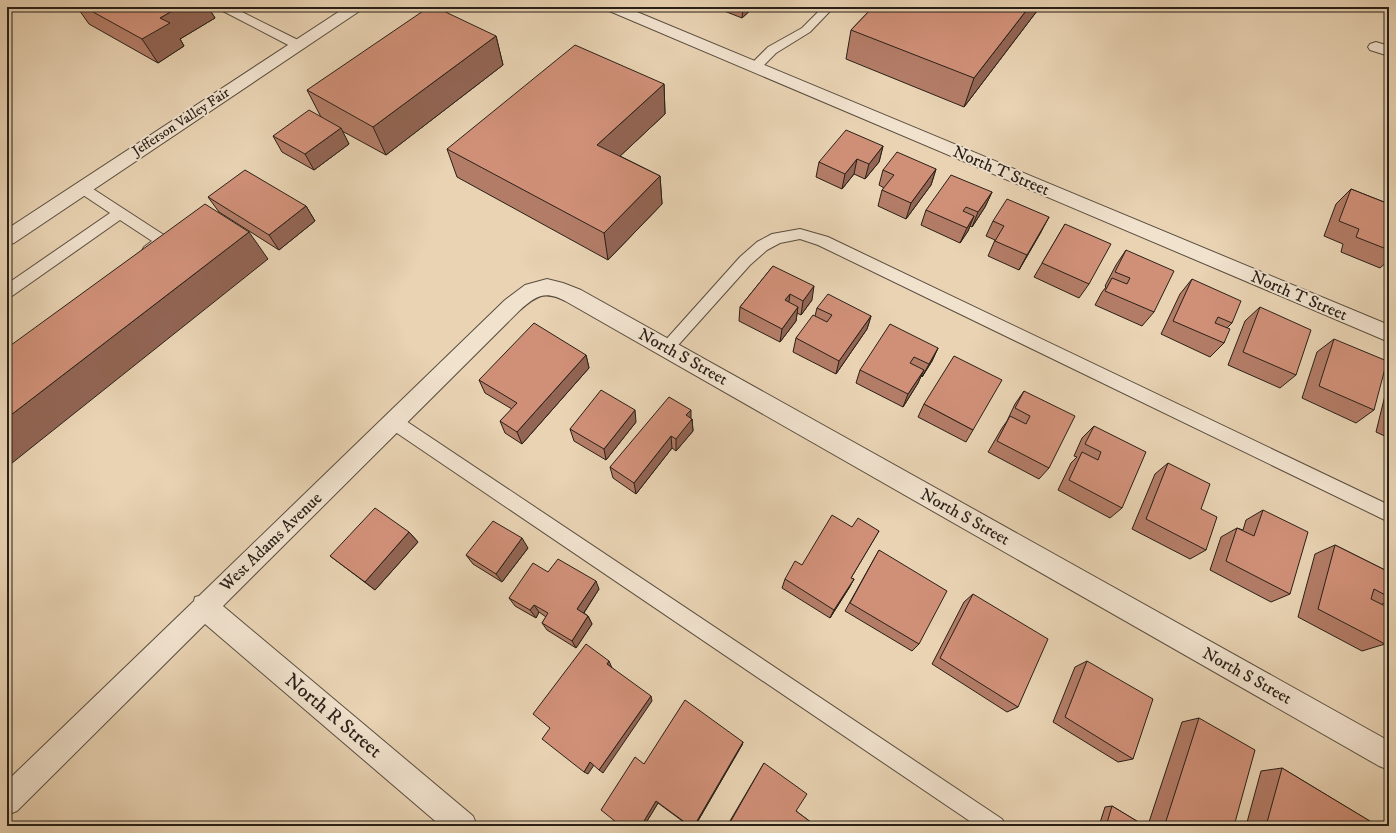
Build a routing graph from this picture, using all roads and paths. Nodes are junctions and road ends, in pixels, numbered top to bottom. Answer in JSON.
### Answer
{"nodes":[{"id":1,"x":223,"y":7,"type":"edge"},
{"id":2,"x":252,"y":7,"type":"edge"},
{"id":3,"x":356,"y":7,"type":"edge"},
{"id":4,"x":612,"y":7,"type":"edge"},
{"id":5,"x":829,"y":7,"type":"edge"},
{"id":6,"x":238,"y":15,"type":"junction"},
{"id":7,"x":298,"y":45,"type":"junction"},
{"id":8,"x":755,"y":67,"type":"junction"},
{"id":9,"x":82,"y":188,"type":"junction"},
{"id":10,"x":121,"y":213,"type":"junction"},
{"id":11,"x":7,"y":238,"type":"edge"},
{"id":12,"x":138,"y":259,"type":"edge"},
{"id":13,"x":538,"y":287,"type":"joint"},
{"id":14,"x":7,"y":292,"type":"edge"},
{"id":15,"x":1389,"y":334,"type":"edge"},
{"id":16,"x":667,"y":348,"type":"junction"},
{"id":17,"x":394,"y":422,"type":"junction"},
{"id":18,"x":1389,"y":514,"type":"edge"},
{"id":19,"x":204,"y":606,"type":"junction"},
{"id":20,"x":1389,"y":756,"type":"edge"},
{"id":21,"x":7,"y":801,"type":"edge"},
{"id":22,"x":463,"y":826,"type":"edge"},
{"id":23,"x":995,"y":826,"type":"edge"}],
"edges":[{"from":1,"to":6,"type":"lane"},
{"from":2,"to":6,"type":"lane"},
{"from":3,"to":7,"type":"street","name":"Jefferson Valley Fair"},
{"from":4,"to":8,"type":"street","name":"North T Street"},
{"from":5,"to":8,"type":"lane"},
{"from":6,"to":7,"type":"lane"},
{"from":7,"to":9,"type":"street","name":"Jefferson Valley Fair"},
{"from":8,"to":15,"type":"street","name":"North T Street"},
{"from":9,"to":10,"type":"lane"},
{"from":9,"to":11,"type":"street","name":"Jefferson Valley Fair"},
{"from":10,"to":12,"type":"lane"},
{"from":10,"to":14,"type":"lane"},
{"from":13,"to":16,"type":"street","name":"North S Street"},
{"from":13,"to":17,"type":"street","name":"West Adams Avenue"},
{"from":16,"to":18,"type":"lane"},
{"from":16,"to":20,"type":"street","name":"North S Street"},
{"from":17,"to":19,"type":"street","name":"West Adams Avenue"},
{"from":17,"to":23,"type":"lane"},
{"from":19,"to":21,"type":"street","name":"West Adams Avenue"},
{"from":19,"to":22,"type":"street","name":"North R Street"}]}
